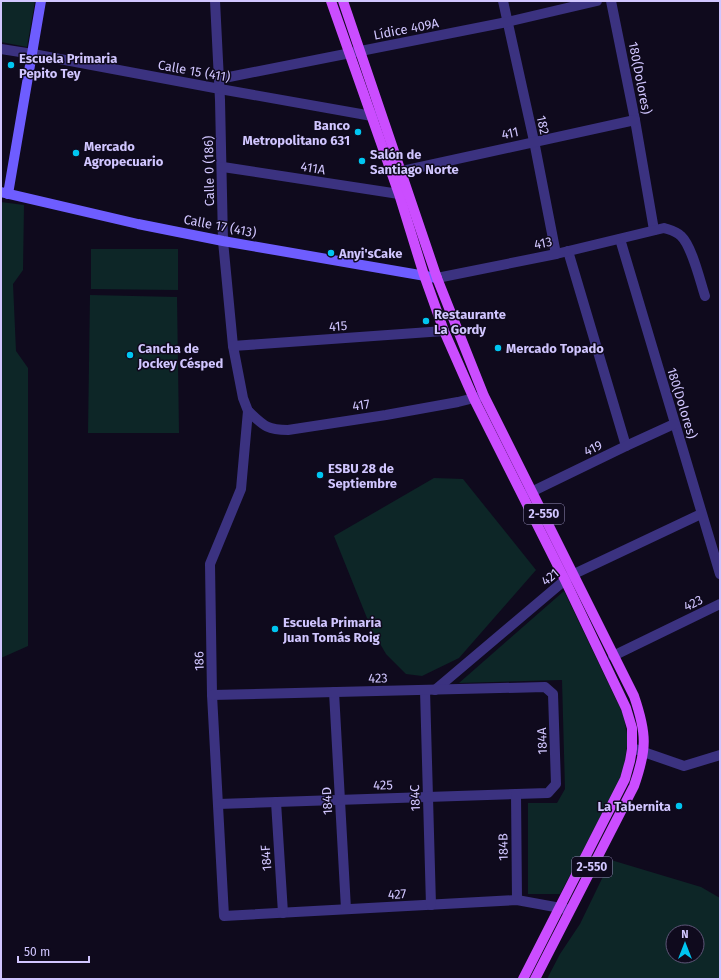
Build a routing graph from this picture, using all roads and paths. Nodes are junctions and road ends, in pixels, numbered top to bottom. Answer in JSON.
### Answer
{"nodes":[{"id":1,"x":42,"y":1,"type":"edge"},
{"id":2,"x":215,"y":1,"type":"edge"},
{"id":3,"x":331,"y":1,"type":"edge"},
{"id":4,"x":343,"y":1,"type":"edge"},
{"id":5,"x":503,"y":1,"type":"edge"},
{"id":6,"x":597,"y":1,"type":"edge"},
{"id":7,"x":611,"y":1,"type":"edge"},
{"id":8,"x":507,"y":22,"type":"junction"},
{"id":9,"x":1,"y":49,"type":"edge"},
{"id":10,"x":360,"y":51,"type":"junction"},
{"id":11,"x":349,"y":53,"type":"junction"},
{"id":12,"x":33,"y":54,"type":"junction"},
{"id":13,"x":220,"y":84,"type":"junction"},
{"id":14,"x":376,"y":114,"type":"junction"},
{"id":15,"x":635,"y":120,"type":"junction"},
{"id":16,"x":534,"y":141,"type":"junction"},
{"id":17,"x":223,"y":167,"type":"junction"},
{"id":18,"x":396,"y":172,"type":"junction"},
{"id":19,"x":4,"y":193,"type":"edge"},
{"id":20,"x":399,"y":194,"type":"junction"},
{"id":21,"x":654,"y":230,"type":"junction"},
{"id":22,"x":620,"y":239,"type":"junction"},
{"id":23,"x":223,"y":241,"type":"junction"},
{"id":24,"x":568,"y":251,"type":"junction"},
{"id":25,"x":556,"y":254,"type":"junction"},
{"id":26,"x":424,"y":275,"type":"junction"},
{"id":27,"x":437,"y":278,"type":"junction"},
{"id":28,"x":705,"y":296,"type":"dead end"},
{"id":29,"x":444,"y":331,"type":"junction"},
{"id":30,"x":233,"y":346,"type":"junction"},
{"id":31,"x":484,"y":396,"type":"junction"},
{"id":32,"x":474,"y":399,"type":"junction"},
{"id":33,"x":248,"y":411,"type":"junction"},
{"id":34,"x":674,"y":424,"type":"junction"},
{"id":35,"x":626,"y":446,"type":"junction"},
{"id":36,"x":533,"y":492,"type":"junction"},
{"id":37,"x":523,"y":496,"type":"junction"},
{"id":38,"x":701,"y":514,"type":"junction"},
{"id":39,"x":720,"y":574,"type":"edge"},
{"id":40,"x":569,"y":577,"type":"junction"},
{"id":41,"x":720,"y":604,"type":"edge"},
{"id":42,"x":613,"y":656,"type":"junction"},
{"id":43,"x":545,"y":687,"type":"joint"},
{"id":44,"x":424,"y":690,"type":"junction"},
{"id":45,"x":435,"y":690,"type":"junction"},
{"id":46,"x":334,"y":692,"type":"junction"},
{"id":47,"x":212,"y":695,"type":"junction"},
{"id":48,"x":632,"y":748,"type":"junction"},
{"id":49,"x":644,"y":752,"type":"junction"},
{"id":50,"x":720,"y":755,"type":"edge"},
{"id":51,"x":548,"y":793,"type":"joint"},
{"id":52,"x":516,"y":794,"type":"junction"},
{"id":53,"x":428,"y":797,"type":"junction"},
{"id":54,"x":340,"y":800,"type":"junction"},
{"id":55,"x":276,"y":802,"type":"junction"},
{"id":56,"x":218,"y":804,"type":"junction"},
{"id":57,"x":517,"y":900,"type":"junction"},
{"id":58,"x":432,"y":904,"type":"junction"},
{"id":59,"x":346,"y":909,"type":"junction"},
{"id":60,"x":564,"y":909,"type":"junction"},
{"id":61,"x":283,"y":913,"type":"junction"},
{"id":62,"x":224,"y":916,"type":"joint"},
{"id":63,"x":523,"y":979,"type":"edge"},
{"id":64,"x":535,"y":979,"type":"edge"}],
"edges":[{"from":1,"to":12,"type":"main road"},
{"from":2,"to":13,"type":"street","name":"Calle 0 (186)"},
{"from":3,"to":11,"type":"main road","number":"2-550"},
{"from":4,"to":10,"type":"main road","number":"2-550"},
{"from":5,"to":8,"type":"street","name":"182"},
{"from":6,"to":8,"type":"street","name":"Lídice 409A"},
{"from":7,"to":15,"type":"street","name":"180(Dolores)"},
{"from":8,"to":10,"type":"street","name":"Lídice 409A"},
{"from":8,"to":16,"type":"street","name":"182"},
{"from":9,"to":12,"type":"street","name":"Calle 15 (411)"},
{"from":10,"to":11,"type":"street","name":"Lídice 409A"},
{"from":10,"to":14,"type":"main road","number":"2-550"},
{"from":11,"to":13,"type":"street","name":"Lídice 409A"},
{"from":11,"to":14,"type":"main road","number":"2-550"},
{"from":12,"to":13,"type":"street","name":"Calle 15 (411)"},
{"from":12,"to":19,"type":"main road"},
{"from":13,"to":14,"type":"street","name":"Calle 15 (411)"},
{"from":13,"to":17,"type":"street","name":"Calle 0 (186)"},
{"from":14,"to":18,"type":"main road","number":"2-550"},
{"from":15,"to":16,"type":"street","name":"411"},
{"from":15,"to":21,"type":"street","name":"180(Dolores)"},
{"from":16,"to":18,"type":"street","name":"411"},
{"from":16,"to":25,"type":"street","name":"182"},
{"from":17,"to":20,"type":"street","name":"411A"},
{"from":17,"to":23,"type":"street","name":"Calle 0 (186)"},
{"from":18,"to":20,"type":"main road","number":"2-550"},
{"from":18,"to":27,"type":"main road","number":"2-550"},
{"from":19,"to":23,"type":"main road","name":"Calle 17 (413)"},
{"from":20,"to":26,"type":"main road","number":"2-550"},
{"from":21,"to":22,"type":"street","name":"413"},
{"from":21,"to":28,"type":"street","name":"413"},
{"from":22,"to":24,"type":"street","name":"413"},
{"from":22,"to":34,"type":"street","name":"180(Dolores)"},
{"from":23,"to":26,"type":"main road","name":"Calle 17 (413)"},
{"from":23,"to":30,"type":"street","name":"Calle 0 (186)"},
{"from":24,"to":25,"type":"street","name":"413"},
{"from":24,"to":35,"type":"street"},
{"from":25,"to":27,"type":"street","name":"413"},
{"from":26,"to":27,"type":"main road","name":"Calle 17 (413)"},
{"from":26,"to":29,"type":"main road","number":"2-550"},
{"from":27,"to":31,"type":"main road","number":"2-550"},
{"from":29,"to":30,"type":"street","name":"415"},
{"from":29,"to":32,"type":"main road","number":"2-550"},
{"from":30,"to":33,"type":"street","name":"Calle 0 (186)"},
{"from":31,"to":32,"type":"street","name":"417"},
{"from":31,"to":36,"type":"main road","number":"2-550"},
{"from":32,"to":33,"type":"street","name":"417"},
{"from":32,"to":37,"type":"main road","number":"2-550"},
{"from":33,"to":47,"type":"street","name":"186"},
{"from":34,"to":35,"type":"street","name":"419"},
{"from":34,"to":38,"type":"street","name":"180(Dolores)"},
{"from":35,"to":36,"type":"street","name":"419"},
{"from":36,"to":37,"type":"street","name":"419"},
{"from":36,"to":40,"type":"main road","number":"2-550"},
{"from":37,"to":40,"type":"main road","number":"2-550"},
{"from":38,"to":39,"type":"street","name":"180(Dolores)"},
{"from":38,"to":40,"type":"street","name":"421"},
{"from":40,"to":42,"type":"main road","number":"2-550"},
{"from":40,"to":45,"type":"street","name":"421"},
{"from":40,"to":48,"type":"main road","number":"2-550"},
{"from":41,"to":42,"type":"street","name":"423"},
{"from":42,"to":49,"type":"main road","number":"2-550"},
{"from":43,"to":45,"type":"street","name":"423"},
{"from":43,"to":51,"type":"street","name":"184A"},
{"from":44,"to":45,"type":"street","name":"423"},
{"from":44,"to":46,"type":"street","name":"423"},
{"from":44,"to":53,"type":"street","name":"184C"},
{"from":46,"to":47,"type":"street","name":"423"},
{"from":46,"to":54,"type":"street","name":"184D"},
{"from":47,"to":56,"type":"street","name":"186"},
{"from":48,"to":49,"type":"street"},
{"from":48,"to":60,"type":"main road","number":"2-550"},
{"from":49,"to":50,"type":"street"},
{"from":49,"to":60,"type":"main road","number":"2-550"},
{"from":51,"to":52,"type":"street","name":"425"},
{"from":52,"to":53,"type":"street","name":"425"},
{"from":52,"to":57,"type":"street","name":"184B"},
{"from":53,"to":54,"type":"street","name":"425"},
{"from":53,"to":58,"type":"street","name":"184C"},
{"from":54,"to":55,"type":"street","name":"425"},
{"from":54,"to":59,"type":"street","name":"184D"},
{"from":55,"to":56,"type":"street","name":"425"},
{"from":55,"to":61,"type":"street","name":"184F"},
{"from":56,"to":62,"type":"street","name":"186"},
{"from":57,"to":58,"type":"street","name":"427"},
{"from":57,"to":60,"type":"street","name":"427"},
{"from":58,"to":59,"type":"street","name":"427"},
{"from":59,"to":61,"type":"street","name":"427"},
{"from":60,"to":63,"type":"main road","number":"2-550"},
{"from":60,"to":64,"type":"main road","number":"2-550"},
{"from":61,"to":62,"type":"street","name":"427"}]}
